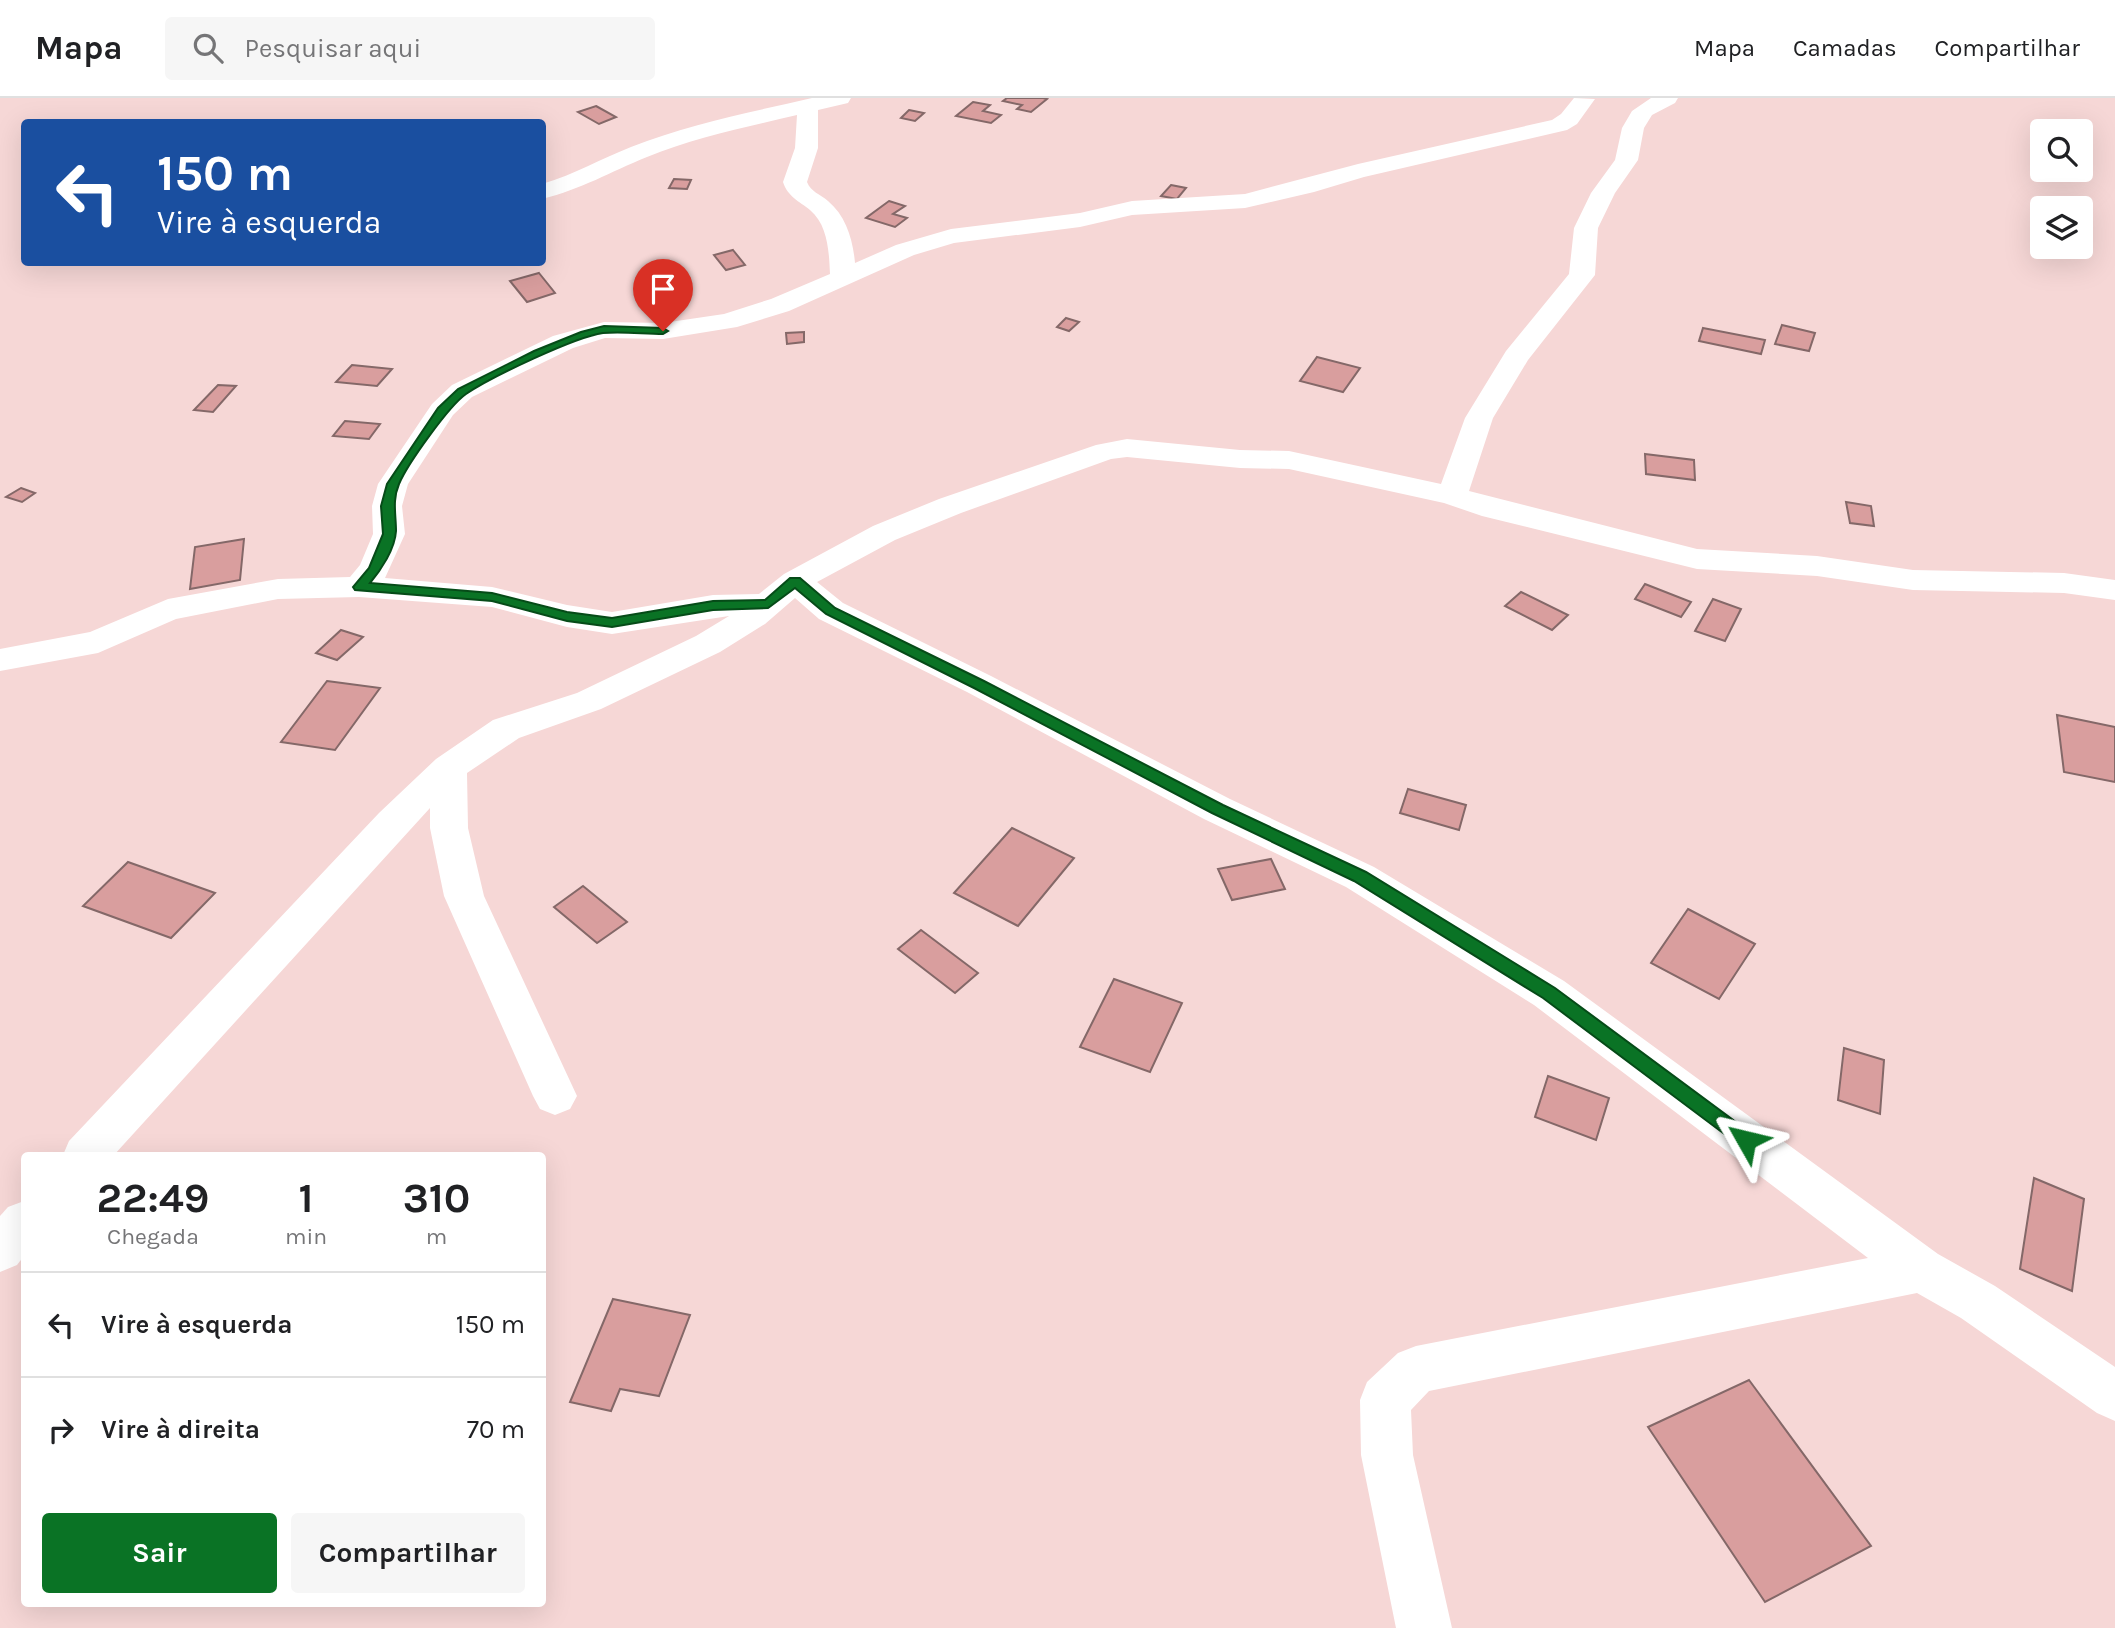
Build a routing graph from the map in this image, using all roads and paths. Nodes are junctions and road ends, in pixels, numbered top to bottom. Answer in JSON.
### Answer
{"nodes":[{"id":1,"x":840,"y":98,"type":"edge"},
{"id":2,"x":1667,"y":98,"type":"edge"},
{"id":3,"x":807,"y":107,"type":"junction"},
{"id":4,"x":1602,"y":109,"type":"edge"},
{"id":5,"x":546,"y":191,"type":"edge"},
{"id":6,"x":844,"y":279,"type":"junction"},
{"id":7,"x":1452,"y":496,"type":"junction"},
{"id":8,"x":359,"y":587,"type":"junction"},
{"id":9,"x":2115,"y":590,"type":"edge"},
{"id":10,"x":782,"y":593,"type":"junction"},
{"id":11,"x":0,"y":660,"type":"edge"},
{"id":12,"x":449,"y":768,"type":"junction"},
{"id":13,"x":555,"y":1096,"type":"dead end"},
{"id":14,"x":88,"y":1152,"type":"edge"},
{"id":15,"x":21,"y":1226,"type":"edge"},
{"id":16,"x":0,"y":1250,"type":"edge"},
{"id":17,"x":1920,"y":1270,"type":"junction"},
{"id":18,"x":2115,"y":1396,"type":"edge"},
{"id":19,"x":1424,"y":1628,"type":"edge"}],
"edges":[{"from":1,"to":3,"type":"street"},
{"from":2,"to":4,"type":"street"},
{"from":3,"to":5,"type":"street"},
{"from":3,"to":6,"type":"street"},
{"from":4,"to":6,"type":"street"},
{"from":4,"to":7,"type":"street"},
{"from":6,"to":8,"type":"street"},
{"from":7,"to":9,"type":"street"},
{"from":7,"to":10,"type":"street"},
{"from":8,"to":10,"type":"street"},
{"from":8,"to":11,"type":"street"},
{"from":10,"to":12,"type":"street"},
{"from":10,"to":17,"type":"street"},
{"from":12,"to":13,"type":"street"},
{"from":12,"to":14,"type":"street"},
{"from":15,"to":16,"type":"street"},
{"from":17,"to":18,"type":"street"},
{"from":17,"to":19,"type":"street"}]}
